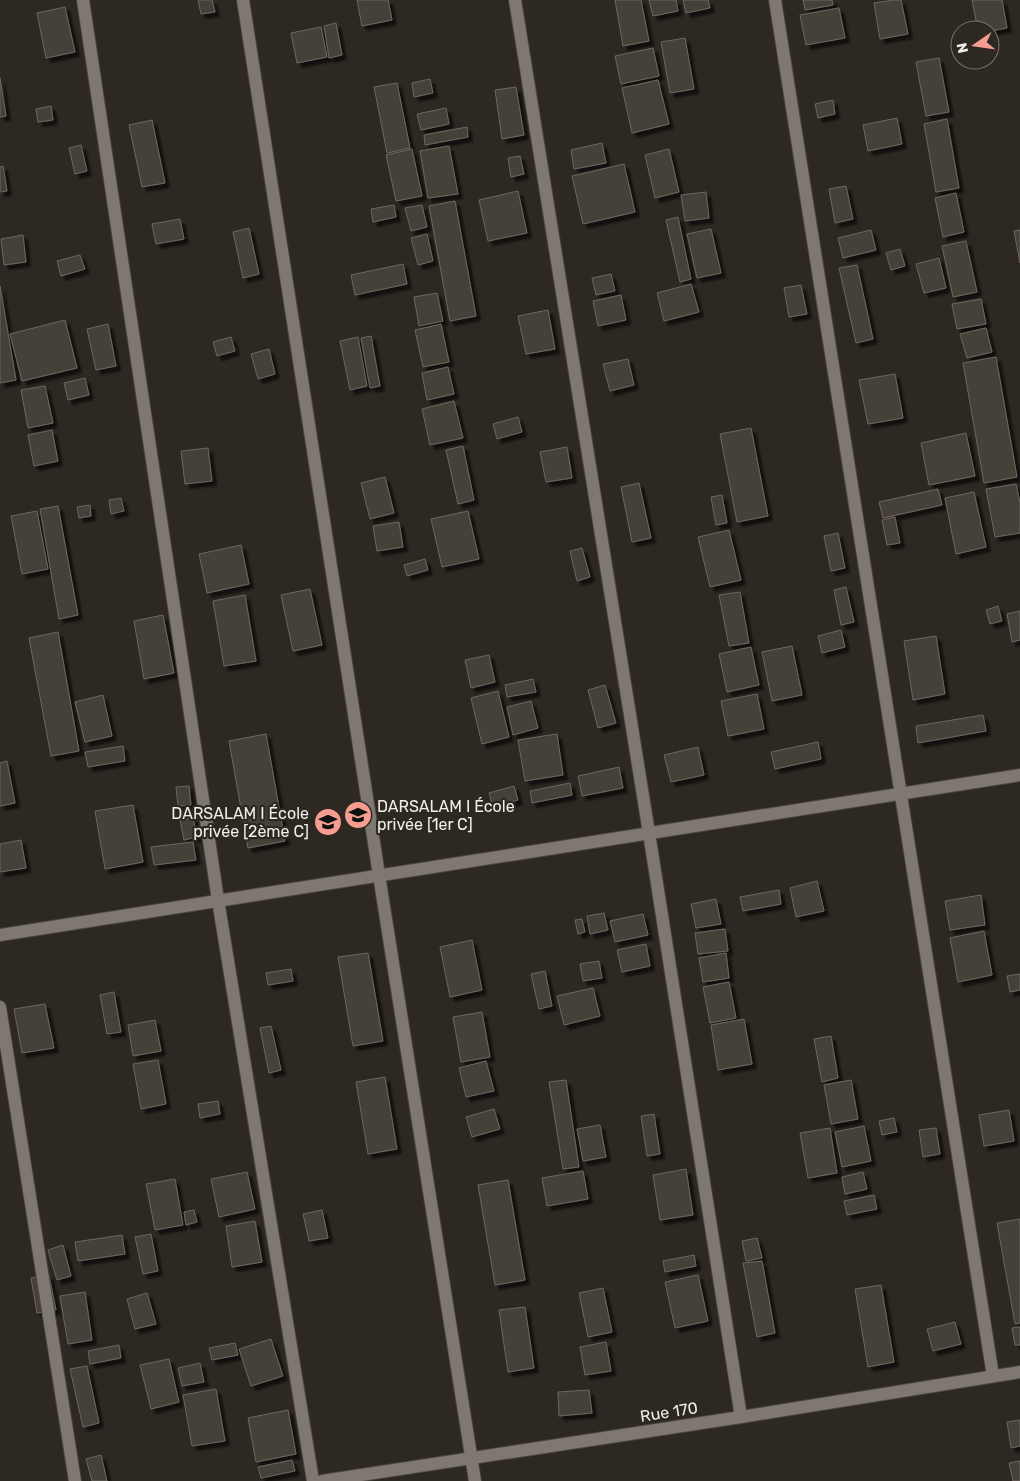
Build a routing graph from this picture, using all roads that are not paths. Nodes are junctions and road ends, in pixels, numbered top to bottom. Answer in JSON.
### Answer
{"nodes":[{"id":1,"x":82,"y":0,"type":"edge"},
{"id":2,"x":243,"y":0,"type":"edge"},
{"id":3,"x":515,"y":0,"type":"edge"},
{"id":4,"x":775,"y":0,"type":"edge"},
{"id":5,"x":1020,"y":775,"type":"edge"},
{"id":6,"x":900,"y":793,"type":"junction"},
{"id":7,"x":649,"y":833,"type":"junction"},
{"id":8,"x":379,"y":875,"type":"junction"},
{"id":9,"x":218,"y":900,"type":"junction"},
{"id":10,"x":0,"y":935,"type":"edge"},
{"id":11,"x":0,"y":1007,"type":"edge"},
{"id":12,"x":1020,"y":1372,"type":"edge"},
{"id":13,"x":993,"y":1376,"type":"junction"},
{"id":14,"x":741,"y":1417,"type":"junction"},
{"id":15,"x":471,"y":1458,"type":"junction"},
{"id":16,"x":75,"y":1481,"type":"edge"},
{"id":17,"x":313,"y":1481,"type":"edge"},
{"id":18,"x":322,"y":1481,"type":"edge"},
{"id":19,"x":475,"y":1481,"type":"edge"}],
"edges":[{"from":1,"to":9,"type":"street"},
{"from":2,"to":8,"type":"street"},
{"from":3,"to":7,"type":"street"},
{"from":4,"to":6,"type":"street"},
{"from":5,"to":6,"type":"street"},
{"from":6,"to":7,"type":"street"},
{"from":6,"to":13,"type":"street"},
{"from":7,"to":8,"type":"street"},
{"from":7,"to":14,"type":"street"},
{"from":8,"to":9,"type":"street"},
{"from":8,"to":15,"type":"street"},
{"from":9,"to":10,"type":"street"},
{"from":9,"to":17,"type":"street"},
{"from":11,"to":16,"type":"street"},
{"from":12,"to":13,"type":"street","name":"Rue 170"},
{"from":13,"to":14,"type":"street","name":"Rue 170"},
{"from":14,"to":15,"type":"street","name":"Rue 170"},
{"from":15,"to":18,"type":"street","name":"Rue 170"},
{"from":15,"to":19,"type":"street"}]}
